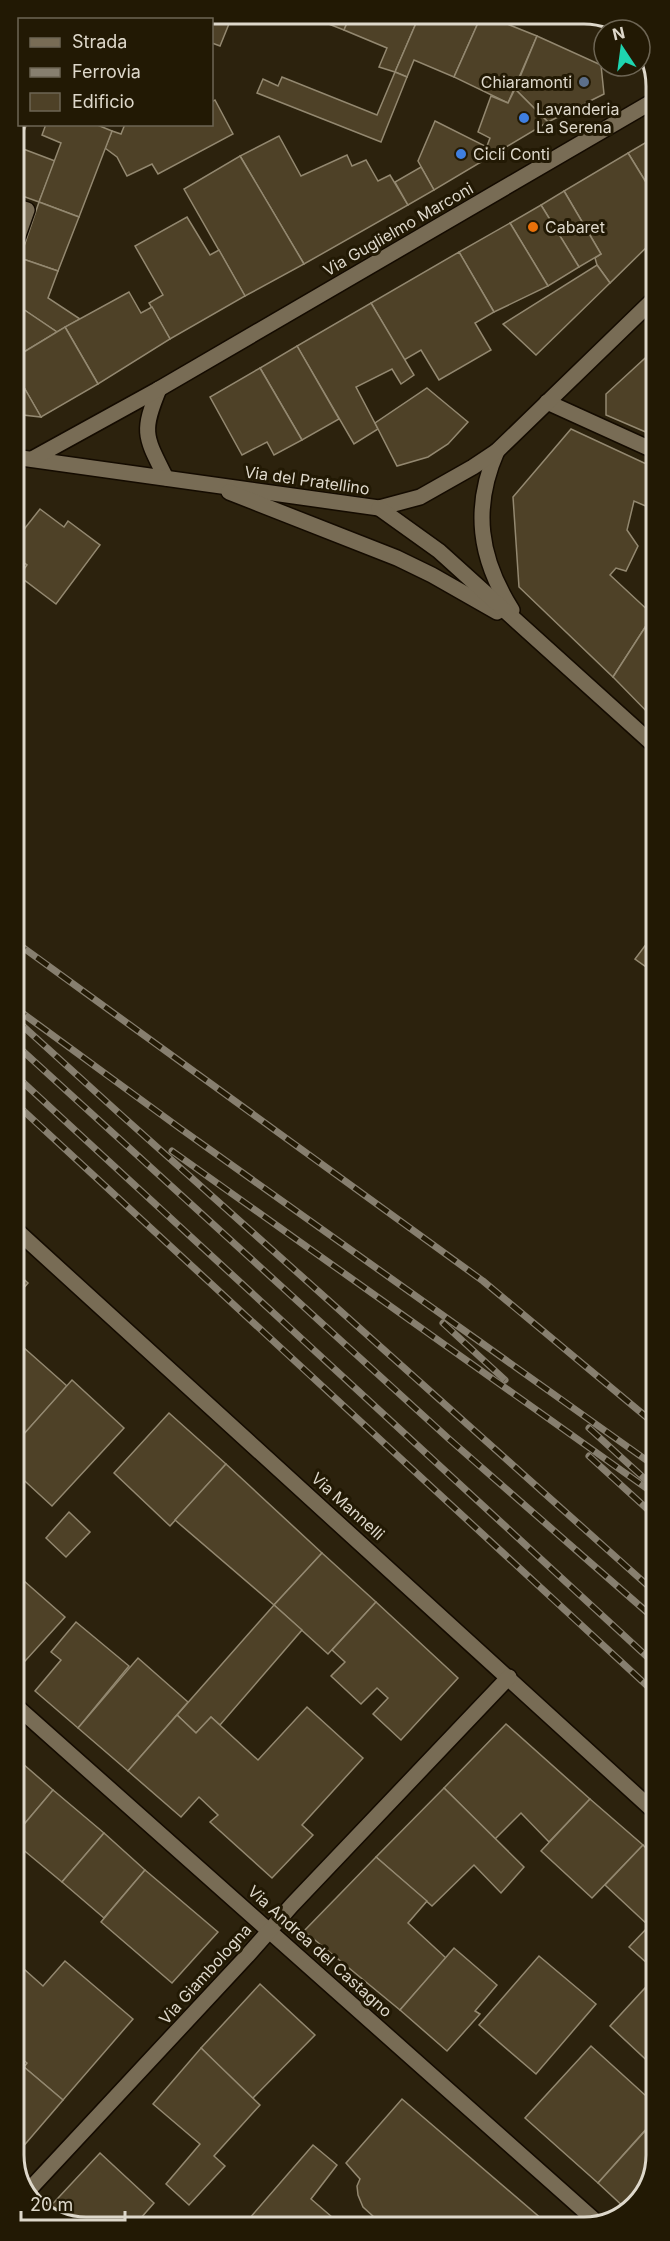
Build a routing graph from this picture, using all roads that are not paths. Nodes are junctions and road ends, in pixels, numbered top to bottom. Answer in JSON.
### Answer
{"nodes":[{"id":1,"x":646,"y":105,"type":"edge"},
{"id":2,"x":646,"y":307,"type":"edge"},
{"id":3,"x":159,"y":388,"type":"junction"},
{"id":4,"x":547,"y":402,"type":"junction"},
{"id":5,"x":646,"y":447,"type":"edge"},
{"id":6,"x":497,"y":451,"type":"junction"},
{"id":7,"x":24,"y":458,"type":"edge"},
{"id":8,"x":32,"y":459,"type":"junction"},
{"id":9,"x":166,"y":478,"type":"junction"},
{"id":10,"x":206,"y":483,"type":"junction"},
{"id":11,"x":379,"y":508,"type":"junction"},
{"id":12,"x":521,"y":626,"type":"junction"},
{"id":13,"x":646,"y":738,"type":"edge"},
{"id":14,"x":24,"y":1237,"type":"edge"},
{"id":15,"x":509,"y":1677,"type":"junction"},
{"id":16,"x":24,"y":1713,"type":"edge"},
{"id":17,"x":646,"y":1803,"type":"edge"},
{"id":18,"x":269,"y":1930,"type":"junction"},
{"id":19,"x":33,"y":2186,"type":"edge"},
{"id":20,"x":590,"y":2216,"type":"edge"}],
"edges":[{"from":1,"to":3,"type":"street","name":"Via Guglielmo Marconi"},
{"from":2,"to":4,"type":"street","name":"Via del Pratellino"},
{"from":3,"to":8,"type":"street","name":"Via Guglielmo Marconi"},
{"from":3,"to":9,"type":"street"},
{"from":4,"to":5,"type":"street"},
{"from":4,"to":6,"type":"street","name":"Via del Pratellino"},
{"from":6,"to":11,"type":"street","name":"Via del Pratellino"},
{"from":6,"to":12,"type":"street","name":"Via del Pratellino"},
{"from":7,"to":8,"type":"street","name":"Via del Pratellino"},
{"from":8,"to":9,"type":"street","name":"Via del Pratellino"},
{"from":9,"to":10,"type":"street","name":"Via del Pratellino"},
{"from":10,"to":11,"type":"street","name":"Via del Pratellino"},
{"from":10,"to":12,"type":"street","name":"Via del Pratellino"},
{"from":11,"to":12,"type":"street"},
{"from":12,"to":13,"type":"street"},
{"from":14,"to":15,"type":"street","name":"Via Mannelli"},
{"from":15,"to":17,"type":"street","name":"Via Mannelli"},
{"from":15,"to":18,"type":"street","name":"Via Giambologna"},
{"from":16,"to":18,"type":"street","name":"Via Andrea del Castagno"},
{"from":18,"to":19,"type":"street","name":"Via Giambologna"},
{"from":18,"to":20,"type":"street","name":"Via Andrea del Castagno"}]}
